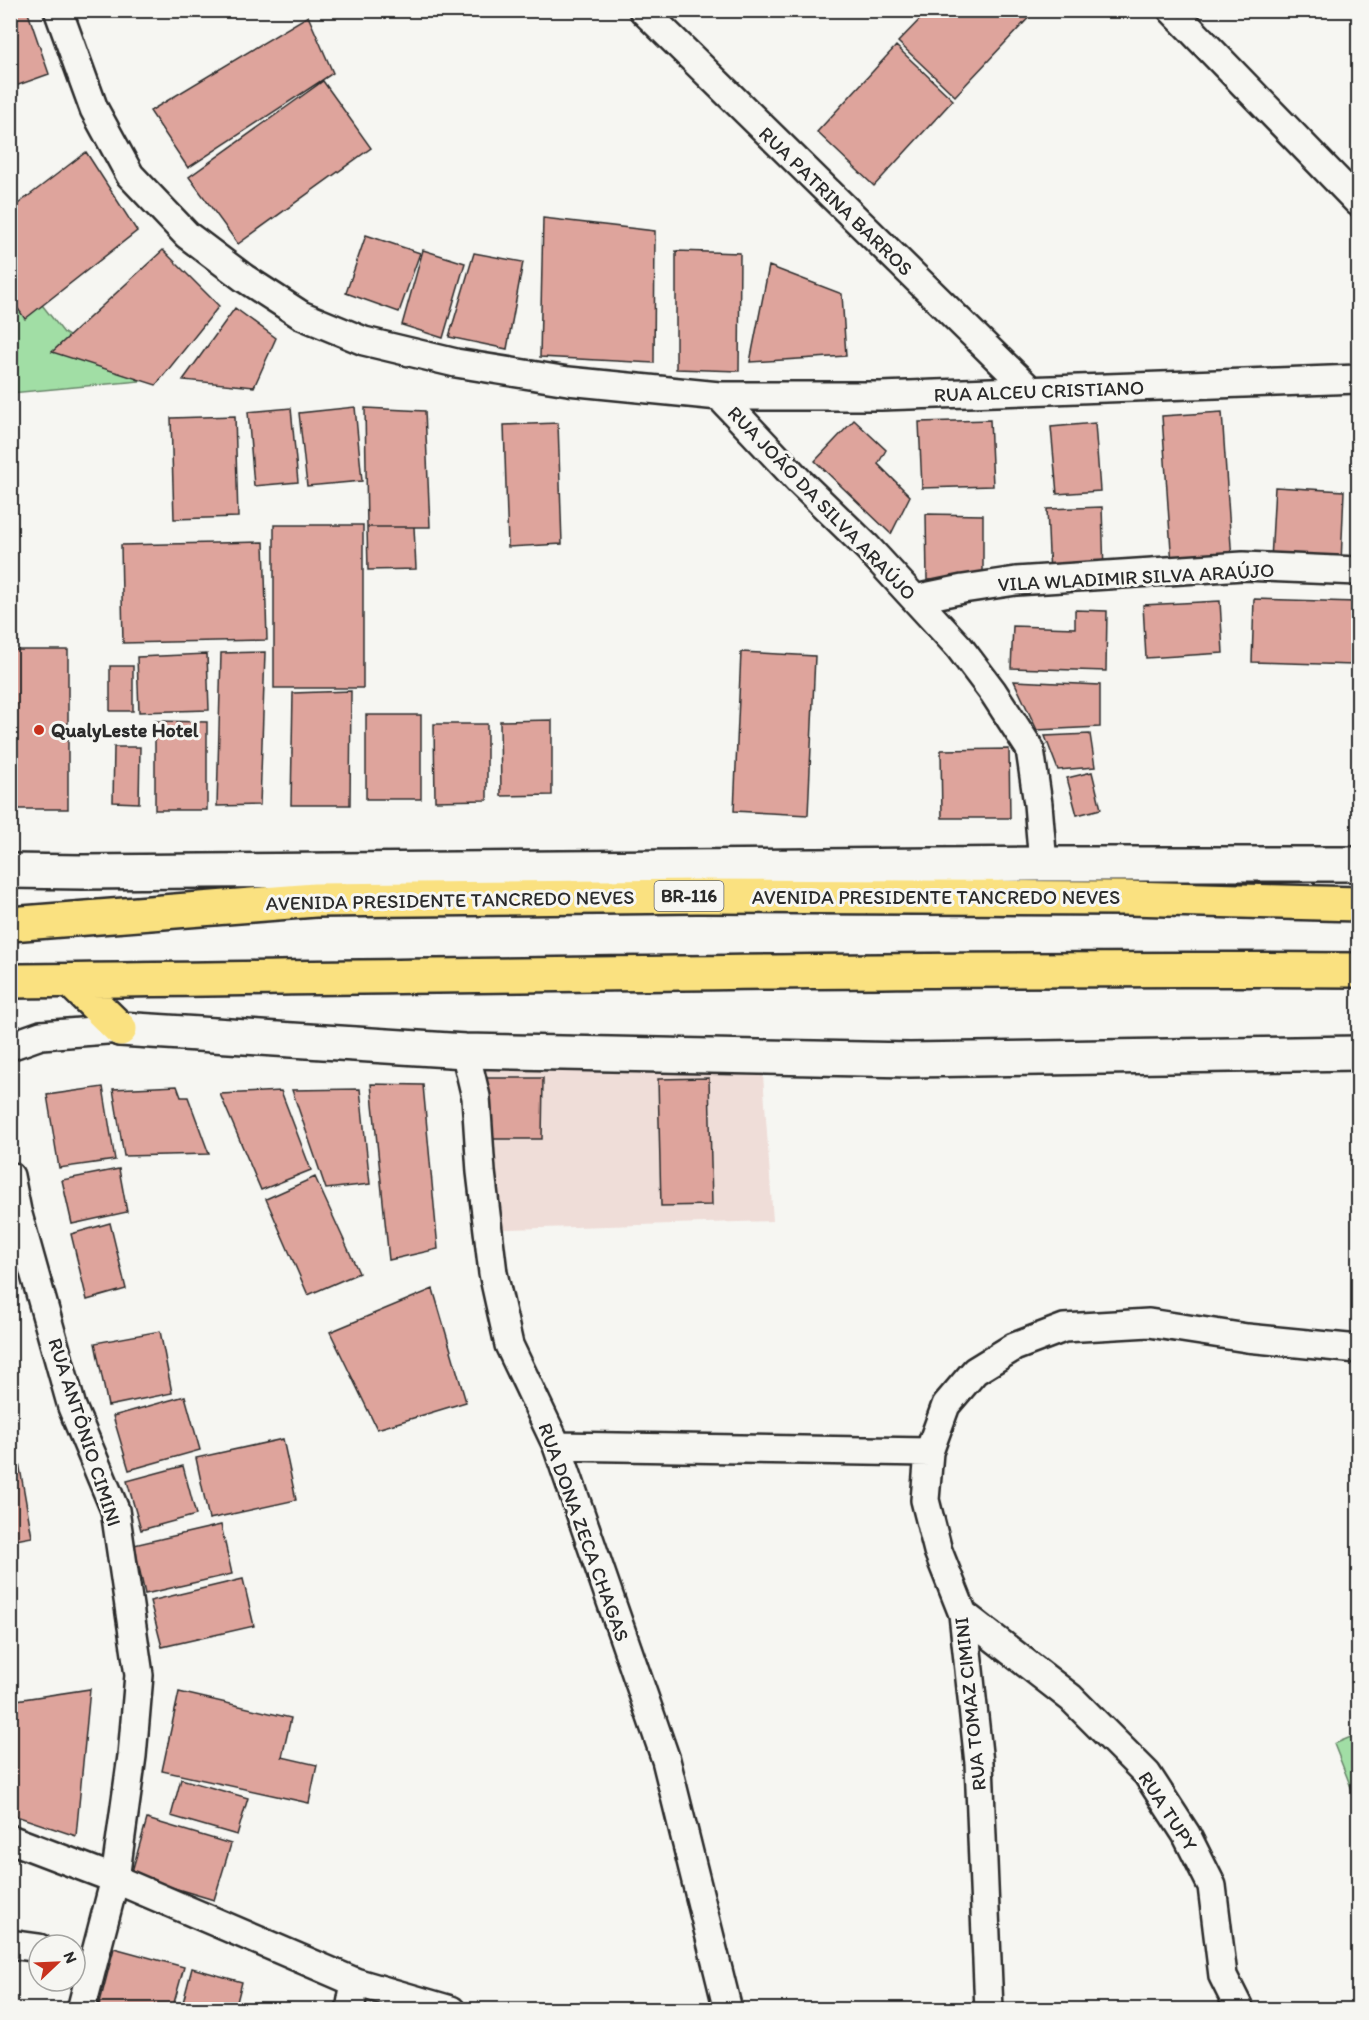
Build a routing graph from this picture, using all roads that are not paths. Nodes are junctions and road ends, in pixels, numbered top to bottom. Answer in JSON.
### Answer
{"nodes":[{"id":1,"x":58,"y":10,"type":"edge"},
{"id":2,"x":643,"y":10,"type":"edge"},
{"id":3,"x":1172,"y":10,"type":"edge"},
{"id":4,"x":1359,"y":202,"type":"edge"},
{"id":5,"x":1359,"y":379,"type":"edge"},
{"id":6,"x":1030,"y":390,"type":"junction"},
{"id":7,"x":719,"y":396,"type":"junction"},
{"id":8,"x":1359,"y":572,"type":"edge"},
{"id":9,"x":915,"y":599,"type":"junction"},
{"id":10,"x":1043,"y":864,"type":"junction"},
{"id":11,"x":1359,"y":864,"type":"edge"},
{"id":12,"x":10,"y":871,"type":"edge"},
{"id":13,"x":1359,"y":904,"type":"edge"},
{"id":14,"x":10,"y":924,"type":"edge"},
{"id":15,"x":1359,"y":970,"type":"edge"},
{"id":16,"x":10,"y":981,"type":"edge"},
{"id":17,"x":72,"y":982,"type":"junction"},
{"id":18,"x":120,"y":1029,"type":"junction"},
{"id":19,"x":10,"y":1046,"type":"edge"},
{"id":20,"x":465,"y":1051,"type":"junction"},
{"id":21,"x":1359,"y":1053,"type":"edge"},
{"id":22,"x":10,"y":1176,"type":"edge"},
{"id":23,"x":1359,"y":1348,"type":"edge"},
{"id":24,"x":557,"y":1446,"type":"junction"},
{"id":25,"x":929,"y":1452,"type":"junction"},
{"id":26,"x":963,"y":1614,"type":"junction"},
{"id":27,"x":10,"y":1839,"type":"edge"},
{"id":28,"x":115,"y":1879,"type":"junction"},
{"id":29,"x":10,"y":1944,"type":"edge"},
{"id":30,"x":27,"y":1946,"type":"edge"},
{"id":31,"x":87,"y":1950,"type":"edge"},
{"id":32,"x":1223,"y":1976,"type":"junction"},
{"id":33,"x":355,"y":1982,"type":"junction"},
{"id":34,"x":82,"y":1993,"type":"edge"},
{"id":35,"x":81,"y":2010,"type":"edge"},
{"id":36,"x":350,"y":2010,"type":"edge"},
{"id":37,"x":451,"y":2010,"type":"edge"},
{"id":38,"x":728,"y":2010,"type":"edge"},
{"id":39,"x":989,"y":2010,"type":"edge"},
{"id":40,"x":1223,"y":2010,"type":"edge"},
{"id":41,"x":1240,"y":2010,"type":"edge"}],
"edges":[{"from":1,"to":7,"type":"street","name":"RUA JOÃO DA SILVA ARAÚJO"},
{"from":2,"to":6,"type":"street","name":"RUA PATRINA BARROS"},
{"from":3,"to":4,"type":"street"},
{"from":5,"to":6,"type":"street","name":"RUA ALCEU CRISTIANO"},
{"from":6,"to":7,"type":"street","name":"RUA ALCEU CRISTIANO"},
{"from":7,"to":9,"type":"street","name":"RUA JOÃO DA SILVA ARAÚJO"},
{"from":8,"to":9,"type":"street","name":"VILA WLADIMIR SILVA ARAÚJO"},
{"from":9,"to":10,"type":"street","name":"RUA JOÃO DA SILVA ARAÚJO"},
{"from":10,"to":11,"type":"main road","name":"AVENIDA PRESIDENTE TANCREDO NEVES"},
{"from":10,"to":12,"type":"main road","name":"AVENIDA PRESIDENTE TANCREDO NEVES"},
{"from":13,"to":14,"type":"highway","name":"AVENIDA PRESIDENTE TANCREDO NEVES","number":"BR-116"},
{"from":15,"to":17,"type":"highway"},
{"from":16,"to":17,"type":"highway"},
{"from":17,"to":18,"type":"highway"},
{"from":18,"to":19,"type":"street"},
{"from":18,"to":20,"type":"main road"},
{"from":20,"to":21,"type":"main road"},
{"from":20,"to":24,"type":"street","name":"RUA DONA ZECA CHAGAS"},
{"from":22,"to":28,"type":"street","name":"RUA ANTÔNIO CIMINI"},
{"from":23,"to":25,"type":"street","name":"RUA TOMAZ CIMINI"},
{"from":24,"to":25,"type":"street"},
{"from":24,"to":38,"type":"street","name":"RUA DONA ZECA CHAGAS"},
{"from":25,"to":26,"type":"street","name":"RUA TOMAZ CIMINI"},
{"from":26,"to":32,"type":"street","name":"RUA TUPY"},
{"from":26,"to":39,"type":"street","name":"RUA TOMAZ CIMINI"},
{"from":27,"to":28,"type":"street"},
{"from":28,"to":31,"type":"street","name":"RUA ANTÔNIO CIMINI"},
{"from":28,"to":33,"type":"street"},
{"from":29,"to":30,"type":"street"},
{"from":32,"to":40,"type":"street"},
{"from":32,"to":41,"type":"street","name":"RUA TUPY"},
{"from":33,"to":36,"type":"street"},
{"from":33,"to":37,"type":"street"},
{"from":34,"to":35,"type":"street","name":"RUA ANTÔNIO CIMINI"}]}
